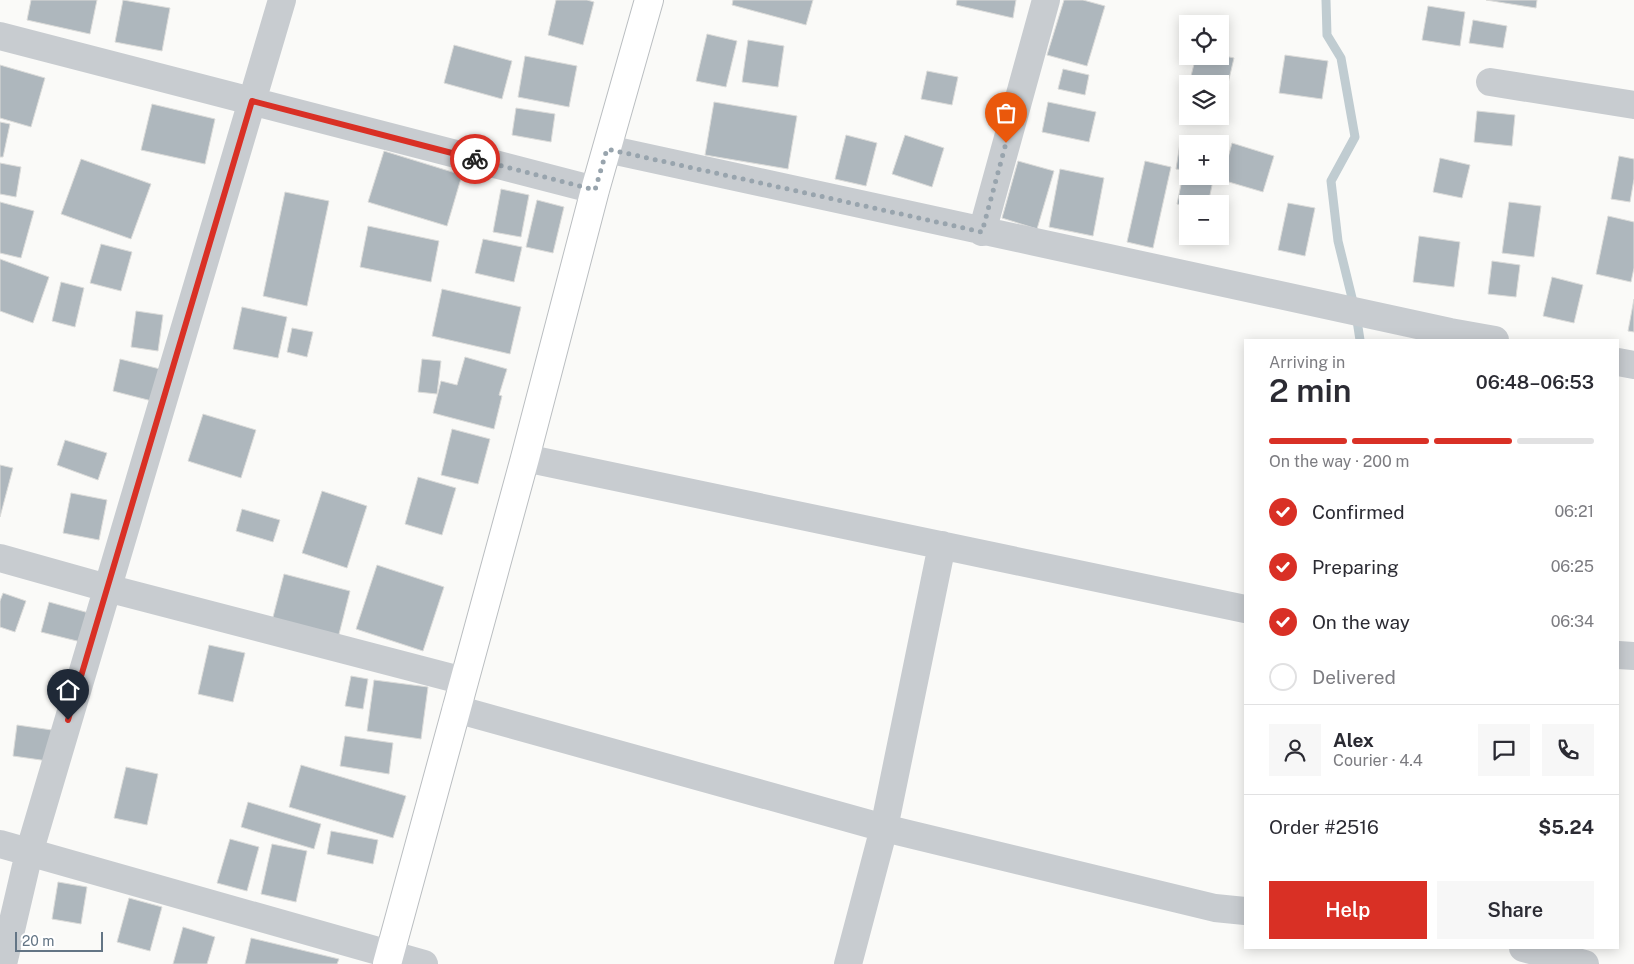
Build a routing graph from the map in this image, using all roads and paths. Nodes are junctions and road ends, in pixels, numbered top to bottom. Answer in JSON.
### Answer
{"nodes":[{"id":1,"x":282,"y":0,"type":"edge"},
{"id":2,"x":649,"y":0,"type":"edge"},
{"id":3,"x":1046,"y":0,"type":"edge"},
{"id":4,"x":0,"y":36,"type":"edge"},
{"id":5,"x":1490,"y":82,"type":"dead end"},
{"id":6,"x":252,"y":101,"type":"junction"},
{"id":7,"x":1634,"y":105,"type":"edge"},
{"id":8,"x":607,"y":149,"type":"junction"},
{"id":9,"x":595,"y":190,"type":"junction"},
{"id":10,"x":982,"y":232,"type":"junction"},
{"id":11,"x":1489,"y":339,"type":"edge"},
{"id":12,"x":1619,"y":362,"type":"edge"},
{"id":13,"x":1634,"y":365,"type":"edge"},
{"id":14,"x":525,"y":458,"type":"junction"},
{"id":15,"x":942,"y":545,"type":"junction"},
{"id":16,"x":0,"y":558,"type":"edge"},
{"id":17,"x":107,"y":588,"type":"junction"},
{"id":18,"x":1244,"y":609,"type":"edge"},
{"id":19,"x":1619,"y":655,"type":"edge"},
{"id":20,"x":1634,"y":656,"type":"edge"},
{"id":21,"x":464,"y":681,"type":"junction"},
{"id":22,"x":456,"y":709,"type":"junction"},
{"id":23,"x":884,"y":828,"type":"junction"},
{"id":24,"x":0,"y":844,"type":"edge"},
{"id":25,"x":29,"y":852,"type":"junction"},
{"id":26,"x":1244,"y":911,"type":"edge"},
{"id":27,"x":1526,"y":949,"type":"edge"},
{"id":28,"x":389,"y":959,"type":"edge"},
{"id":29,"x":3,"y":964,"type":"edge"},
{"id":30,"x":424,"y":964,"type":"edge"},
{"id":31,"x":848,"y":964,"type":"edge"},
{"id":32,"x":1585,"y":964,"type":"edge"}],
"edges":[{"from":1,"to":6,"type":"street"},
{"from":2,"to":8,"type":"highway"},
{"from":3,"to":10,"type":"street"},
{"from":4,"to":6,"type":"street"},
{"from":5,"to":7,"type":"street"},
{"from":6,"to":9,"type":"street"},
{"from":6,"to":17,"type":"street"},
{"from":8,"to":9,"type":"highway"},
{"from":8,"to":10,"type":"street"},
{"from":9,"to":14,"type":"highway"},
{"from":10,"to":11,"type":"street"},
{"from":12,"to":13,"type":"street"},
{"from":14,"to":15,"type":"street"},
{"from":14,"to":21,"type":"highway"},
{"from":15,"to":18,"type":"street"},
{"from":15,"to":23,"type":"street"},
{"from":16,"to":17,"type":"street"},
{"from":17,"to":21,"type":"street"},
{"from":17,"to":25,"type":"street"},
{"from":19,"to":20,"type":"street"},
{"from":21,"to":22,"type":"highway"},
{"from":22,"to":23,"type":"street"},
{"from":22,"to":28,"type":"highway"},
{"from":23,"to":26,"type":"street"},
{"from":23,"to":31,"type":"street"},
{"from":24,"to":25,"type":"street"},
{"from":25,"to":28,"type":"street"},
{"from":25,"to":29,"type":"street"},
{"from":27,"to":32,"type":"street"},
{"from":28,"to":30,"type":"street"}]}
